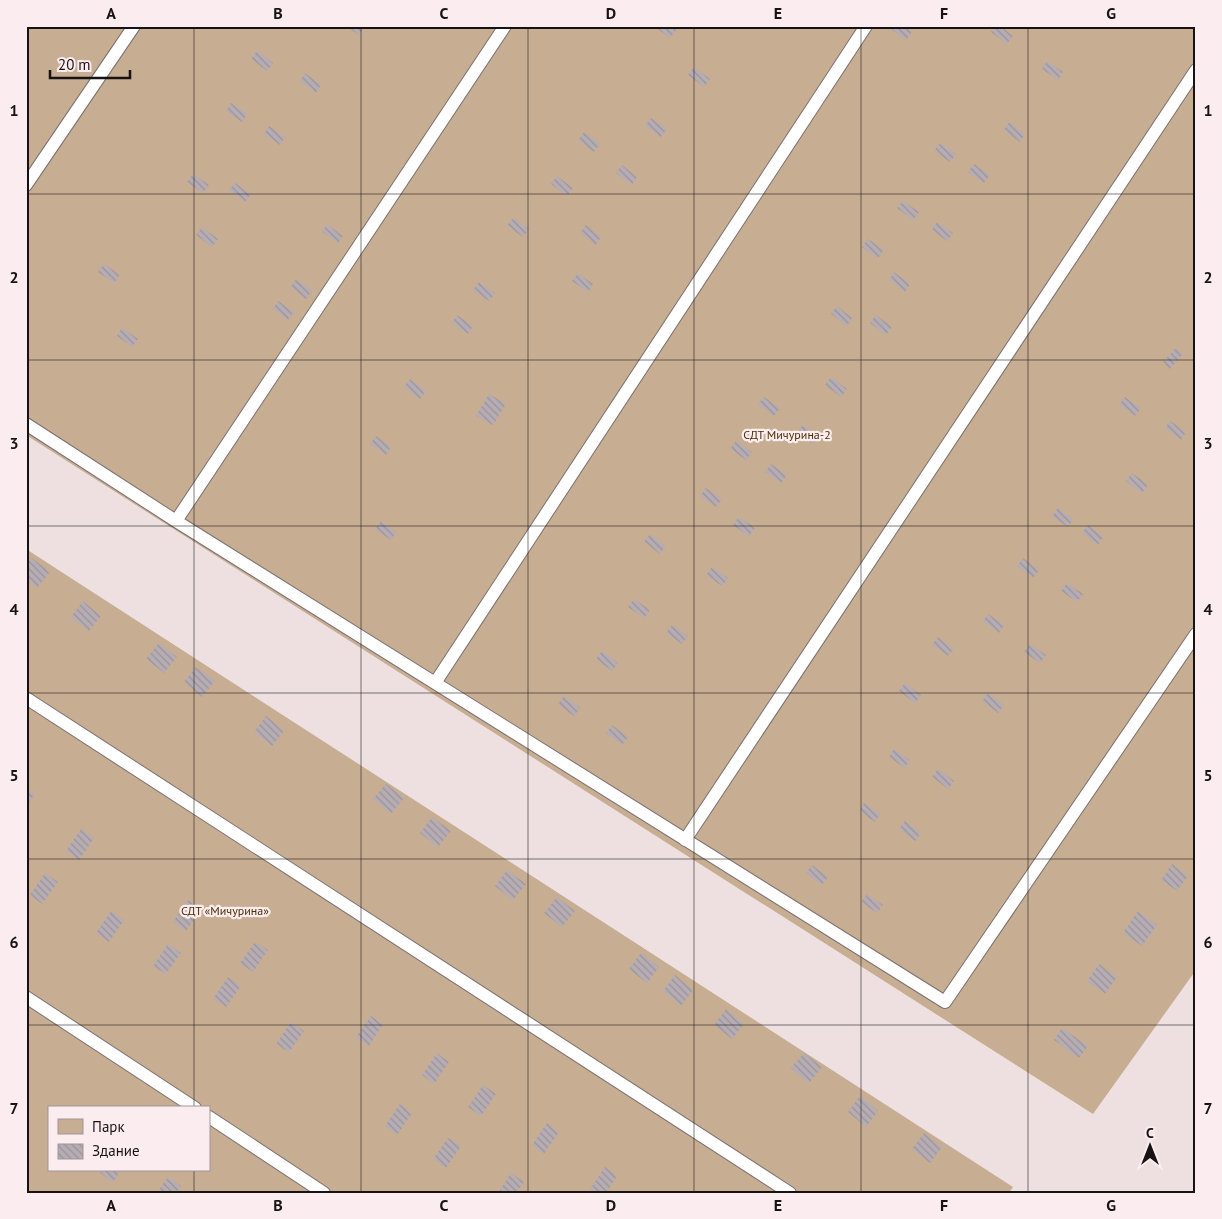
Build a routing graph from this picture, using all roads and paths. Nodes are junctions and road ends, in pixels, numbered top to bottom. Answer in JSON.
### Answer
{"nodes":[{"id":1,"x":134,"y":26,"type":"edge"},
{"id":2,"x":505,"y":26,"type":"edge"},
{"id":3,"x":866,"y":26,"type":"edge"},
{"id":4,"x":1196,"y":70,"type":"edge"},
{"id":5,"x":26,"y":185,"type":"edge"},
{"id":6,"x":26,"y":424,"type":"edge"},
{"id":7,"x":176,"y":521,"type":"junction"},
{"id":8,"x":1196,"y":634,"type":"edge"},
{"id":9,"x":435,"y":683,"type":"junction"},
{"id":10,"x":26,"y":698,"type":"edge"},
{"id":11,"x":685,"y":840,"type":"junction"},
{"id":12,"x":26,"y":996,"type":"edge"},
{"id":13,"x":192,"y":1106,"type":"edge"},
{"id":14,"x":210,"y":1118,"type":"edge"},
{"id":15,"x":324,"y":1193,"type":"edge"},
{"id":16,"x":790,"y":1193,"type":"edge"}],
"edges":[{"from":1,"to":5,"type":"lane"},
{"from":2,"to":7,"type":"lane"},
{"from":3,"to":9,"type":"lane"},
{"from":4,"to":11,"type":"lane"},
{"from":6,"to":7,"type":"lane"},
{"from":7,"to":9,"type":"lane"},
{"from":8,"to":11,"type":"lane"},
{"from":9,"to":11,"type":"lane"},
{"from":10,"to":16,"type":"lane"},
{"from":12,"to":13,"type":"lane"},
{"from":14,"to":15,"type":"lane"}]}
